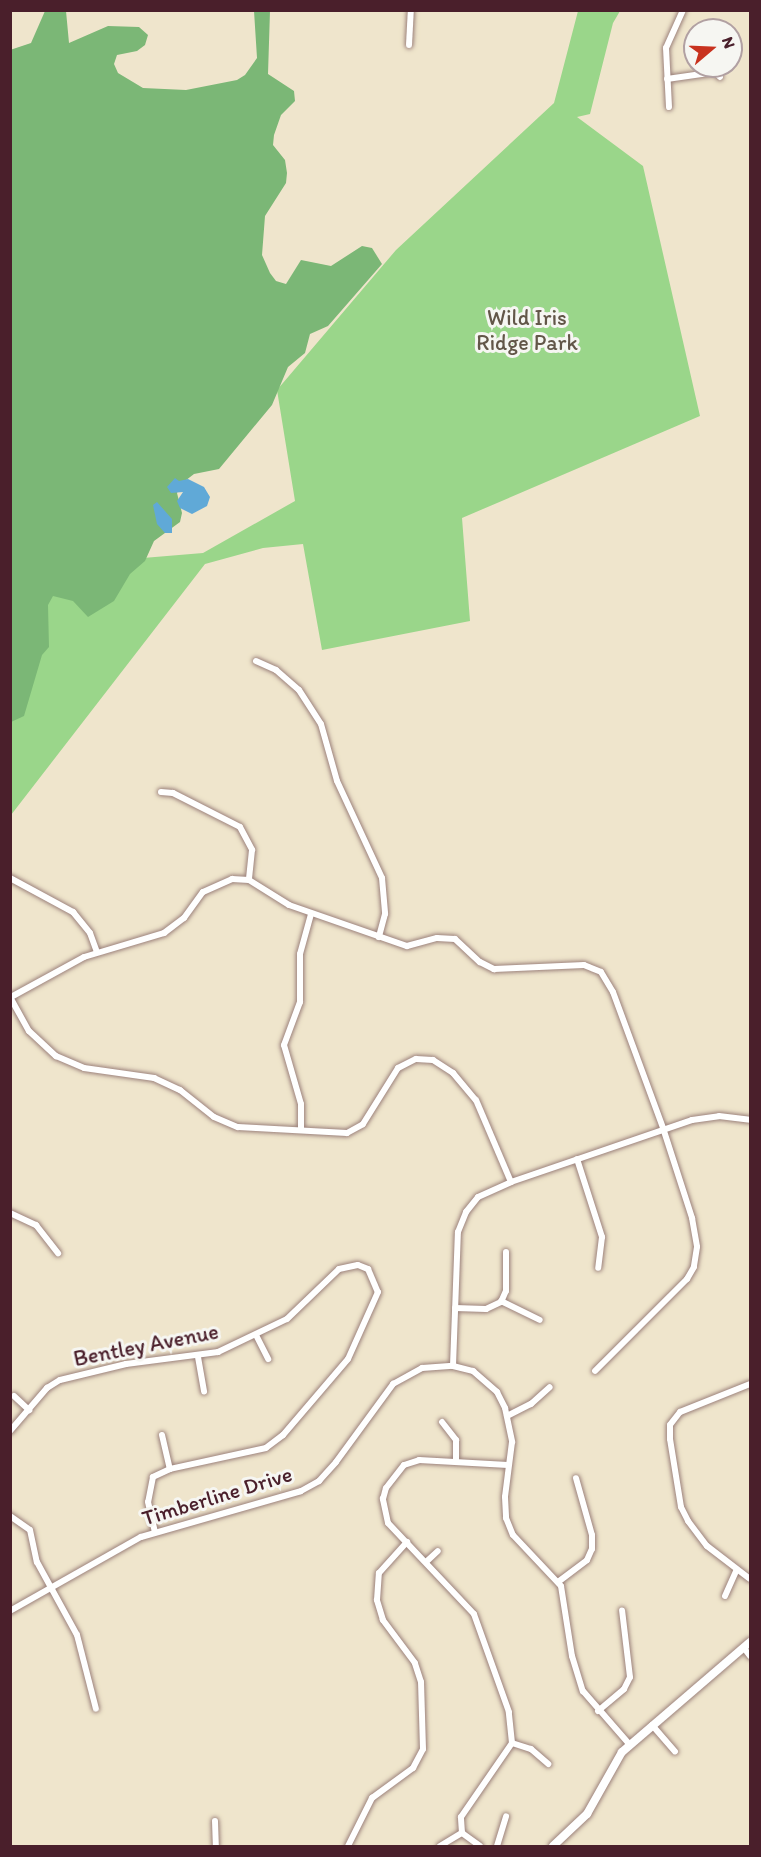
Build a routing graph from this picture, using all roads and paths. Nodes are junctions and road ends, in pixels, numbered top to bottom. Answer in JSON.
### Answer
{"nodes":[{"id":1,"x":411,"y":10,"type":"edge"},
{"id":2,"x":683,"y":10,"type":"edge"},
{"id":3,"x":409,"y":45,"type":"dead end"},
{"id":4,"x":683,"y":77,"type":"edge"},
{"id":5,"x":668,"y":79,"type":"junction"},
{"id":6,"x":669,"y":107,"type":"dead end"},
{"id":7,"x":256,"y":661,"type":"dead end"},
{"id":8,"x":161,"y":792,"type":"dead end"},
{"id":9,"x":10,"y":878,"type":"edge"},
{"id":10,"x":249,"y":880,"type":"junction"},
{"id":11,"x":311,"y":914,"type":"junction"},
{"id":12,"x":380,"y":937,"type":"junction"},
{"id":13,"x":97,"y":952,"type":"junction"},
{"id":14,"x":11,"y":997,"type":"edge"},
{"id":15,"x":750,"y":1120,"type":"edge"},
{"id":16,"x":663,"y":1128,"type":"junction"},
{"id":17,"x":301,"y":1129,"type":"junction"},
{"id":18,"x":577,"y":1159,"type":"junction"},
{"id":19,"x":511,"y":1182,"type":"junction"},
{"id":20,"x":10,"y":1213,"type":"edge"},
{"id":21,"x":506,"y":1252,"type":"dead end"},
{"id":22,"x":58,"y":1254,"type":"dead end"},
{"id":23,"x":598,"y":1268,"type":"dead end"},
{"id":24,"x":501,"y":1301,"type":"junction"},
{"id":25,"x":455,"y":1308,"type":"junction"},
{"id":26,"x":540,"y":1320,"type":"dead end"},
{"id":27,"x":256,"y":1335,"type":"junction"},
{"id":28,"x":198,"y":1357,"type":"junction"},
{"id":29,"x":268,"y":1359,"type":"dead end"},
{"id":30,"x":453,"y":1366,"type":"junction"},
{"id":31,"x":595,"y":1371,"type":"dead end"},
{"id":32,"x":750,"y":1384,"type":"edge"},
{"id":33,"x":550,"y":1387,"type":"dead end"},
{"id":34,"x":204,"y":1391,"type":"dead end"},
{"id":35,"x":14,"y":1396,"type":"dead end"},
{"id":36,"x":29,"y":1410,"type":"junction"},
{"id":37,"x":507,"y":1416,"type":"junction"},
{"id":38,"x":441,"y":1422,"type":"dead end"},
{"id":39,"x":10,"y":1431,"type":"edge"},
{"id":40,"x":162,"y":1435,"type":"dead end"},
{"id":41,"x":456,"y":1460,"type":"junction"},
{"id":42,"x":508,"y":1465,"type":"junction"},
{"id":43,"x":170,"y":1469,"type":"junction"},
{"id":44,"x":576,"y":1478,"type":"dead end"},
{"id":45,"x":10,"y":1516,"type":"edge"},
{"id":46,"x":155,"y":1532,"type":"junction"},
{"id":47,"x":407,"y":1542,"type":"junction"},
{"id":48,"x":438,"y":1551,"type":"dead end"},
{"id":49,"x":426,"y":1562,"type":"junction"},
{"id":50,"x":736,"y":1571,"type":"junction"},
{"id":51,"x":750,"y":1579,"type":"edge"},
{"id":52,"x":558,"y":1582,"type":"junction"},
{"id":53,"x":51,"y":1587,"type":"junction"},
{"id":54,"x":725,"y":1596,"type":"dead end"},
{"id":55,"x":622,"y":1610,"type":"dead end"},
{"id":56,"x":10,"y":1611,"type":"edge"},
{"id":57,"x":747,"y":1645,"type":"edge"},
{"id":58,"x":750,"y":1656,"type":"edge"},
{"id":59,"x":96,"y":1709,"type":"dead end"},
{"id":60,"x":598,"y":1711,"type":"junction"},
{"id":61,"x":652,"y":1725,"type":"junction"},
{"id":62,"x":512,"y":1743,"type":"junction"},
{"id":63,"x":630,"y":1745,"type":"junction"},
{"id":64,"x":675,"y":1752,"type":"dead end"},
{"id":65,"x":548,"y":1764,"type":"dead end"},
{"id":66,"x":506,"y":1816,"type":"dead end"},
{"id":67,"x":215,"y":1821,"type":"dead end"},
{"id":68,"x":462,"y":1833,"type":"junction"},
{"id":69,"x":216,"y":1846,"type":"edge"},
{"id":70,"x":348,"y":1846,"type":"edge"},
{"id":71,"x":440,"y":1846,"type":"edge"},
{"id":72,"x":480,"y":1846,"type":"edge"},
{"id":73,"x":497,"y":1846,"type":"edge"},
{"id":74,"x":553,"y":1846,"type":"edge"}],
"edges":[{"from":1,"to":3,"type":"street"},
{"from":2,"to":5,"type":"street"},
{"from":4,"to":5,"type":"street"},
{"from":5,"to":6,"type":"street"},
{"from":7,"to":12,"type":"street"},
{"from":8,"to":10,"type":"street"},
{"from":9,"to":13,"type":"street"},
{"from":10,"to":11,"type":"street"},
{"from":10,"to":13,"type":"street"},
{"from":11,"to":12,"type":"street"},
{"from":11,"to":17,"type":"street"},
{"from":12,"to":16,"type":"street"},
{"from":13,"to":14,"type":"street"},
{"from":14,"to":17,"type":"street"},
{"from":15,"to":16,"type":"street"},
{"from":16,"to":18,"type":"street"},
{"from":16,"to":31,"type":"street"},
{"from":17,"to":19,"type":"street"},
{"from":18,"to":19,"type":"street"},
{"from":18,"to":23,"type":"street"},
{"from":19,"to":25,"type":"street"},
{"from":20,"to":22,"type":"street"},
{"from":21,"to":24,"type":"street"},
{"from":24,"to":25,"type":"street"},
{"from":24,"to":26,"type":"street"},
{"from":25,"to":30,"type":"street"},
{"from":27,"to":28,"type":"street","name":"Bentley Avenue"},
{"from":27,"to":29,"type":"street"},
{"from":27,"to":43,"type":"street","name":"Bentley Avenue"},
{"from":28,"to":34,"type":"street"},
{"from":28,"to":36,"type":"street","name":"Bentley Avenue"},
{"from":30,"to":37,"type":"street","name":"Timberline Drive"},
{"from":30,"to":46,"type":"street","name":"Timberline Drive"},
{"from":32,"to":50,"type":"street"},
{"from":33,"to":37,"type":"street"},
{"from":35,"to":36,"type":"street"},
{"from":36,"to":39,"type":"street","name":"Bentley Avenue"},
{"from":37,"to":42,"type":"street","name":"Timberline Drive"},
{"from":38,"to":41,"type":"street"},
{"from":40,"to":43,"type":"street"},
{"from":41,"to":42,"type":"street"},
{"from":41,"to":47,"type":"street"},
{"from":42,"to":52,"type":"street","name":"Timberline Drive"},
{"from":43,"to":46,"type":"street","name":"Bentley Avenue"},
{"from":44,"to":52,"type":"street"},
{"from":45,"to":53,"type":"street"},
{"from":46,"to":53,"type":"street","name":"Timberline Drive"},
{"from":47,"to":49,"type":"street"},
{"from":47,"to":70,"type":"street"},
{"from":48,"to":49,"type":"street"},
{"from":49,"to":62,"type":"street"},
{"from":50,"to":51,"type":"street"},
{"from":50,"to":54,"type":"street"},
{"from":52,"to":60,"type":"street","name":"Timberline Drive"},
{"from":53,"to":56,"type":"street","name":"Timberline Drive"},
{"from":53,"to":59,"type":"street"},
{"from":55,"to":60,"type":"street"},
{"from":57,"to":58,"type":"street"},
{"from":57,"to":61,"type":"street"},
{"from":60,"to":63,"type":"street","name":"Timberline Drive"},
{"from":61,"to":63,"type":"street"},
{"from":61,"to":64,"type":"street"},
{"from":62,"to":65,"type":"street"},
{"from":62,"to":68,"type":"street"},
{"from":63,"to":74,"type":"street"},
{"from":66,"to":73,"type":"street"},
{"from":67,"to":69,"type":"street"},
{"from":68,"to":71,"type":"street"},
{"from":68,"to":72,"type":"street"}]}
